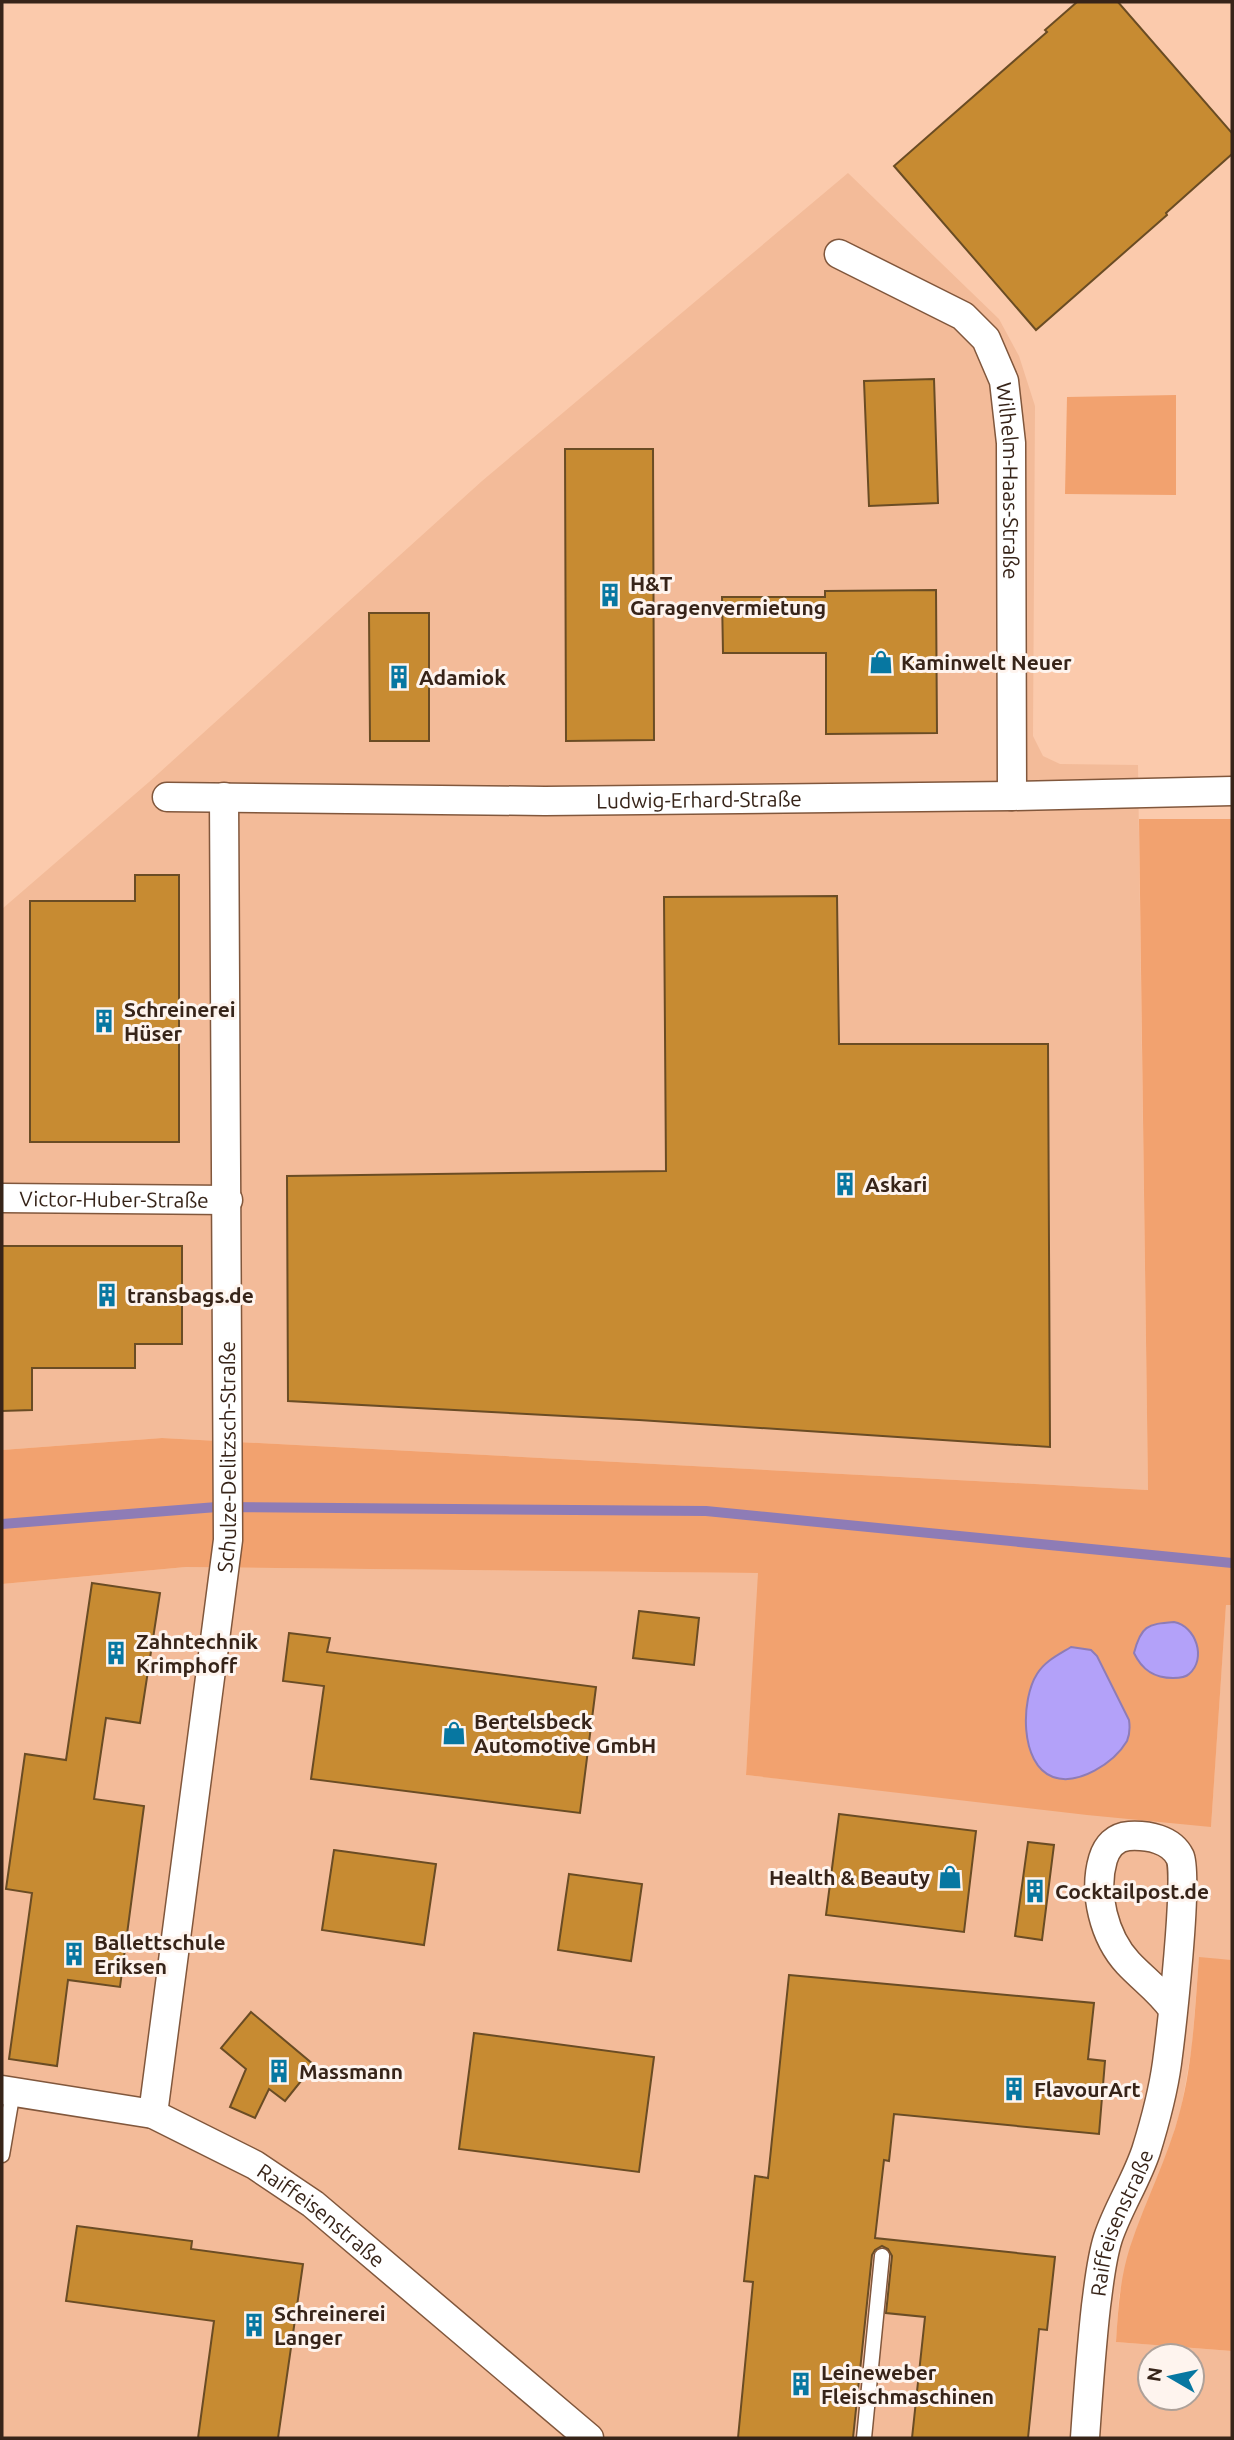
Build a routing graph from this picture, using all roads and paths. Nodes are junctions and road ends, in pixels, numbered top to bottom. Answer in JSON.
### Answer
{"nodes":[{"id":1,"x":839,"y":254,"type":"dead end"},
{"id":2,"x":1232,"y":791,"type":"edge"},
{"id":3,"x":1012,"y":796,"type":"junction"},
{"id":4,"x":167,"y":797,"type":"dead end"},
{"id":5,"x":224,"y":797,"type":"junction"},
{"id":6,"x":2,"y":1198,"type":"edge"},
{"id":7,"x":228,"y":1200,"type":"junction"},
{"id":8,"x":1172,"y":2008,"type":"junction"},
{"id":9,"x":8,"y":2091,"type":"edge"},
{"id":10,"x":153,"y":2113,"type":"junction"},
{"id":11,"x":2,"y":2155,"type":"edge"},
{"id":12,"x":882,"y":2256,"type":"dead end"},
{"id":13,"x":589,"y":2438,"type":"edge"},
{"id":14,"x":864,"y":2438,"type":"edge"},
{"id":15,"x":1085,"y":2438,"type":"edge"}],
"edges":[{"from":1,"to":3,"type":"street","name":"Wilhelm-Haas-Straße"},
{"from":2,"to":3,"type":"street","name":"Ludwig-Erhard-Straße"},
{"from":3,"to":5,"type":"street","name":"Ludwig-Erhard-Straße"},
{"from":4,"to":5,"type":"street","name":"Ludwig-Erhard-Straße"},
{"from":5,"to":7,"type":"street","name":"Schulze-Delitzsch-Straße"},
{"from":6,"to":7,"type":"street","name":"Victor-Huber-Straße"},
{"from":7,"to":10,"type":"street","name":"Schulze-Delitzsch-Straße"},
{"from":8,"to":8,"type":"street","name":"Raiffeisenstraße"},
{"from":8,"to":15,"type":"street","name":"Raiffeisenstraße"},
{"from":9,"to":10,"type":"street","name":"Raiffeisenstraße"},
{"from":9,"to":11,"type":"lane"},
{"from":10,"to":13,"type":"street","name":"Raiffeisenstraße"},
{"from":12,"to":14,"type":"lane"}]}
